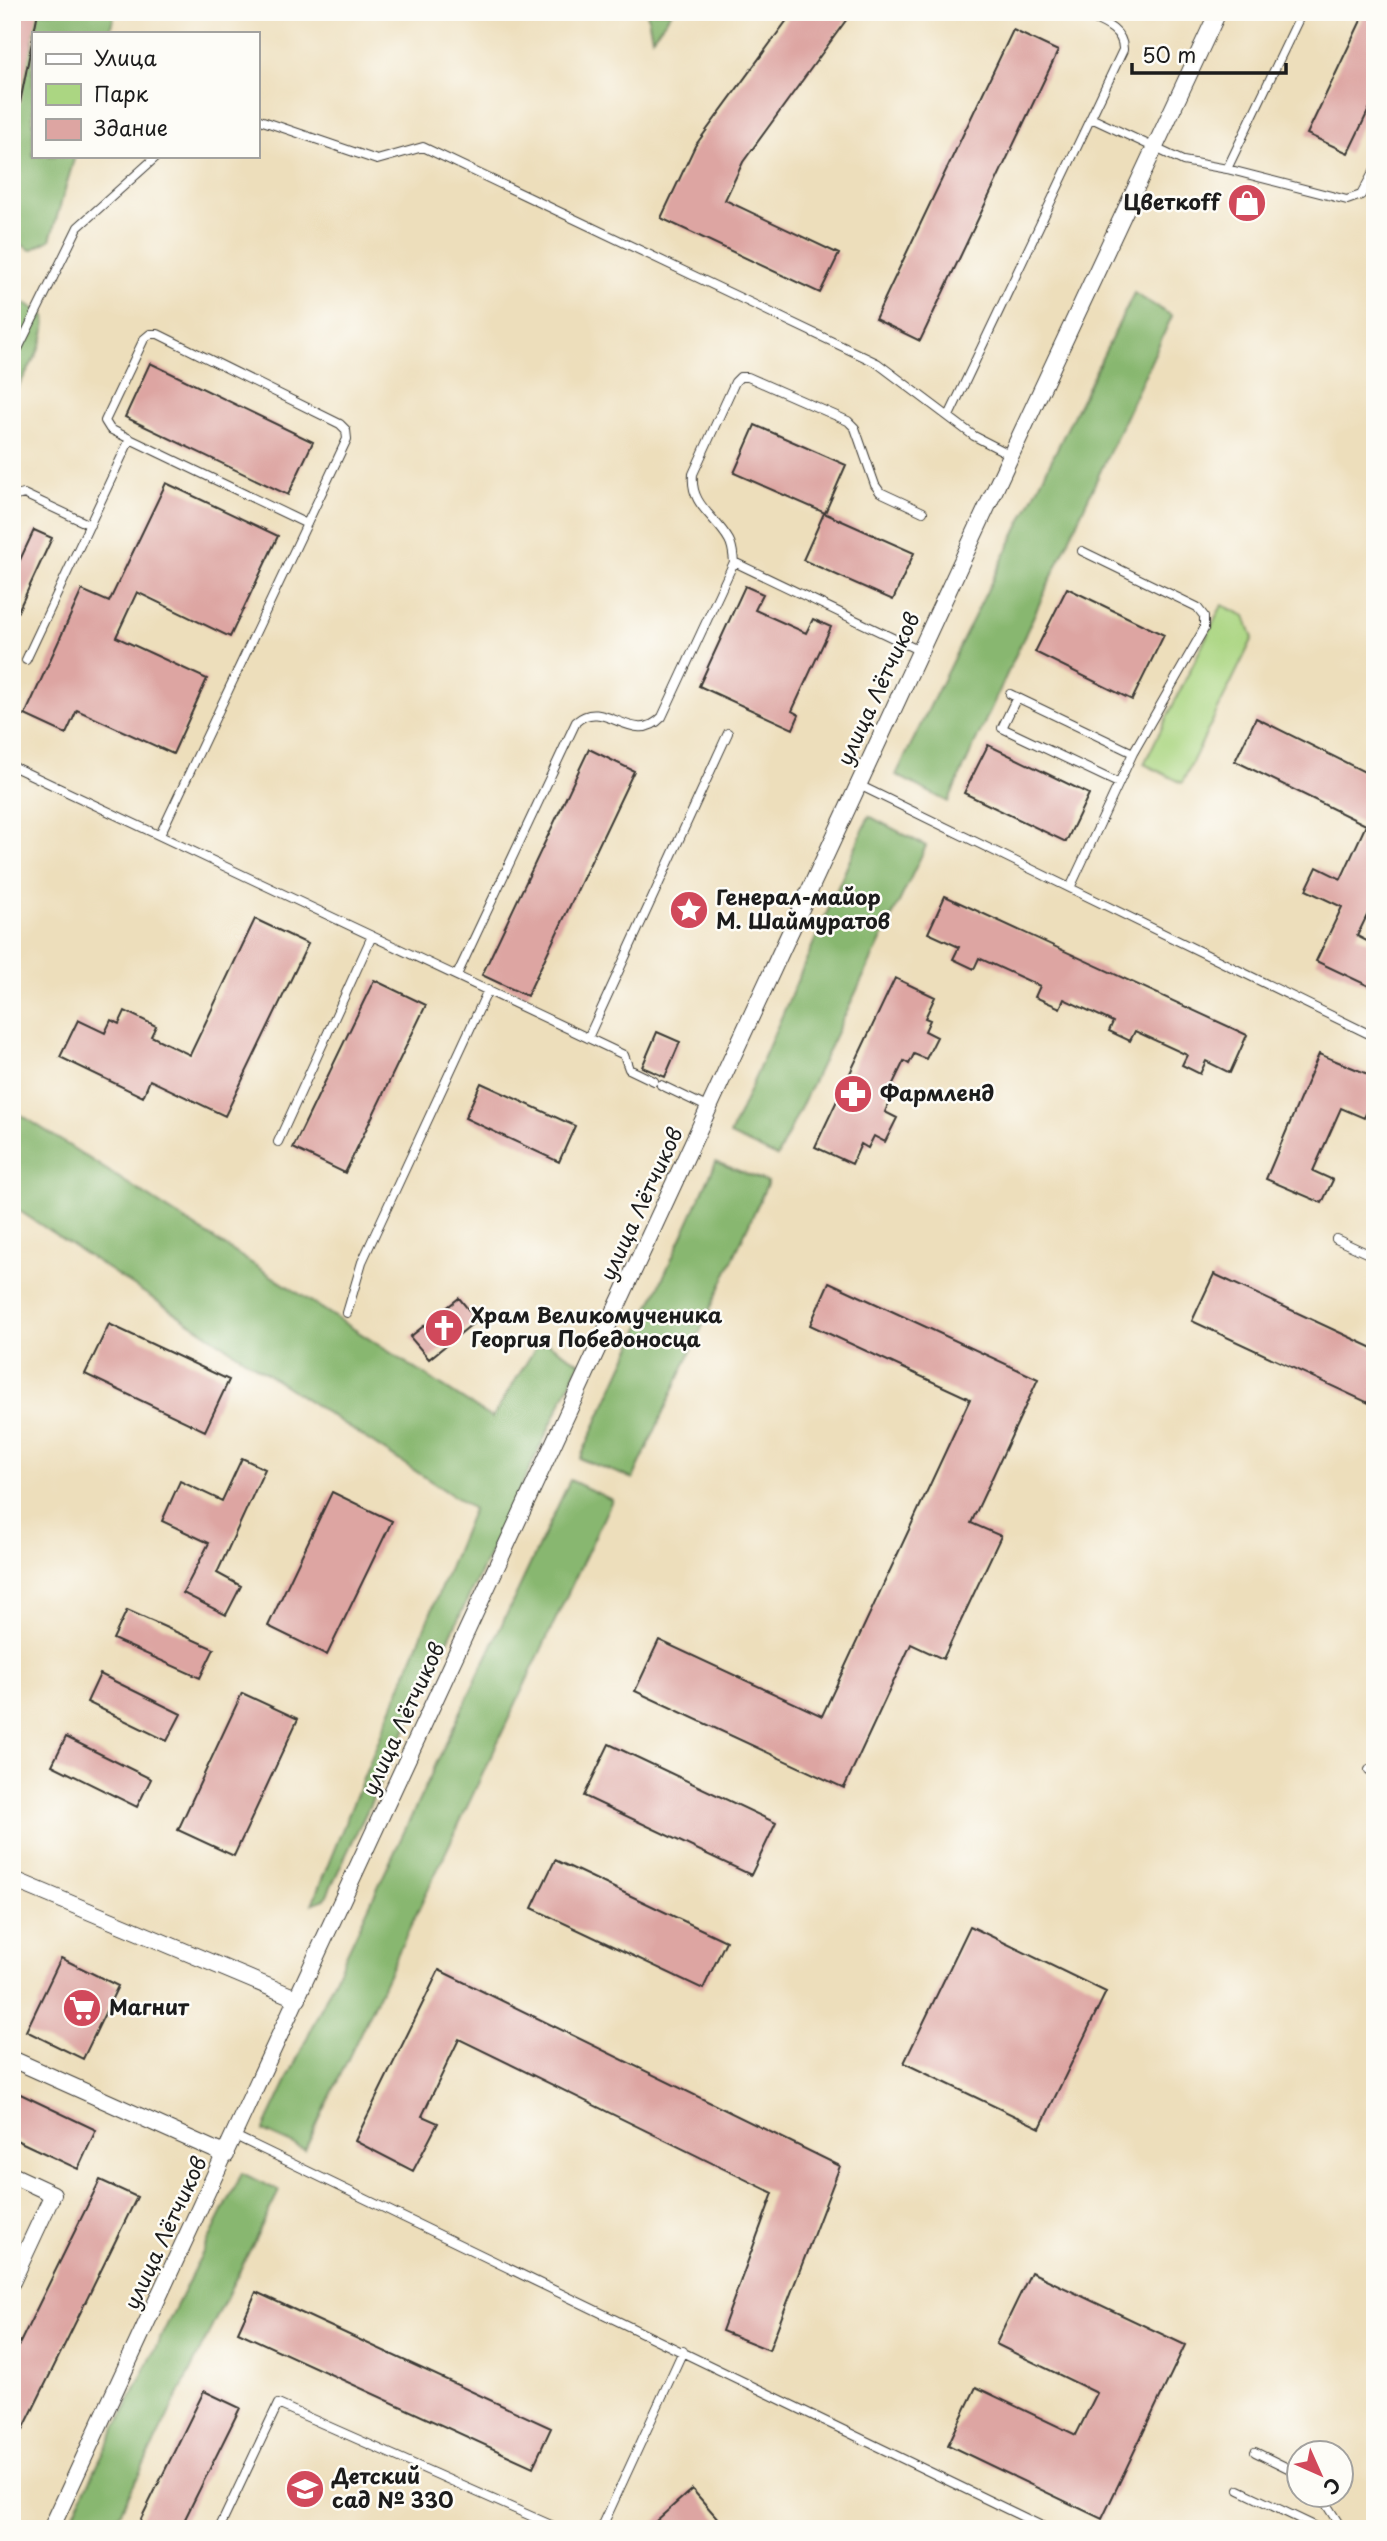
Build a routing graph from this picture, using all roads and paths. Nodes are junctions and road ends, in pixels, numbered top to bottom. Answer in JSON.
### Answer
{"nodes":[{"id":1,"x":1079,"y":12,"type":"edge"},
{"id":2,"x":1218,"y":12,"type":"edge"},
{"id":3,"x":1302,"y":12,"type":"edge"},
{"id":4,"x":1091,"y":118,"type":"junction"},
{"id":5,"x":259,"y":120,"type":"edge"},
{"id":6,"x":1154,"y":148,"type":"junction"},
{"id":7,"x":155,"y":158,"type":"edge"},
{"id":8,"x":1227,"y":169,"type":"junction"},
{"id":9,"x":1375,"y":169,"type":"edge"},
{"id":10,"x":12,"y":361,"type":"edge"},
{"id":11,"x":949,"y":416,"type":"junction"},
{"id":12,"x":130,"y":439,"type":"junction"},
{"id":13,"x":1011,"y":455,"type":"junction"},
{"id":14,"x":12,"y":497,"type":"edge"},
{"id":15,"x":923,"y":512,"type":"dead end"},
{"id":16,"x":307,"y":524,"type":"junction"},
{"id":17,"x":90,"y":525,"type":"junction"},
{"id":18,"x":1082,"y":551,"type":"dead end"},
{"id":19,"x":734,"y":562,"type":"junction"},
{"id":20,"x":920,"y":651,"type":"junction"},
{"id":21,"x":26,"y":660,"type":"dead end"},
{"id":22,"x":728,"y":733,"type":"dead end"},
{"id":23,"x":1132,"y":753,"type":"junction"},
{"id":24,"x":12,"y":766,"type":"edge"},
{"id":25,"x":1118,"y":783,"type":"junction"},
{"id":26,"x":859,"y":785,"type":"junction"},
{"id":27,"x":160,"y":835,"type":"junction"},
{"id":28,"x":1070,"y":888,"type":"junction"},
{"id":29,"x":372,"y":936,"type":"junction"},
{"id":30,"x":457,"y":975,"type":"junction"},
{"id":31,"x":488,"y":990,"type":"junction"},
{"id":32,"x":1375,"y":1037,"type":"edge"},
{"id":33,"x":588,"y":1038,"type":"junction"},
{"id":34,"x":709,"y":1108,"type":"junction"},
{"id":35,"x":278,"y":1142,"type":"dead end"},
{"id":36,"x":1336,"y":1239,"type":"dead end"},
{"id":37,"x":1375,"y":1257,"type":"edge"},
{"id":38,"x":347,"y":1313,"type":"dead end"},
{"id":39,"x":12,"y":1879,"type":"edge"},
{"id":40,"x":298,"y":1999,"type":"junction"},
{"id":41,"x":12,"y":2059,"type":"edge"},
{"id":42,"x":235,"y":2136,"type":"junction"},
{"id":43,"x":226,"y":2155,"type":"junction"},
{"id":44,"x":12,"y":2175,"type":"edge"},
{"id":45,"x":12,"y":2282,"type":"edge"},
{"id":46,"x":683,"y":2351,"type":"junction"},
{"id":47,"x":1255,"y":2452,"type":"dead end"},
{"id":48,"x":1286,"y":2467,"type":"edge"},
{"id":49,"x":1239,"y":2490,"type":"dead end"},
{"id":50,"x":1330,"y":2510,"type":"edge"},
{"id":51,"x":603,"y":2528,"type":"edge"},
{"id":52,"x":51,"y":2529,"type":"edge"},
{"id":53,"x":219,"y":2529,"type":"edge"},
{"id":54,"x":560,"y":2529,"type":"edge"},
{"id":55,"x":1048,"y":2529,"type":"edge"},
{"id":56,"x":1321,"y":2529,"type":"edge"},
{"id":57,"x":1342,"y":2529,"type":"edge"}],
"edges":[{"from":1,"to":4,"type":"lane"},
{"from":2,"to":6,"type":"street","name":"улица Лётчиков"},
{"from":3,"to":8,"type":"lane"},
{"from":4,"to":6,"type":"lane"},
{"from":4,"to":11,"type":"lane"},
{"from":5,"to":11,"type":"lane"},
{"from":6,"to":8,"type":"lane"},
{"from":6,"to":13,"type":"street","name":"улица Лётчиков"},
{"from":7,"to":10,"type":"lane"},
{"from":8,"to":9,"type":"lane"},
{"from":11,"to":13,"type":"lane"},
{"from":12,"to":16,"type":"lane"},
{"from":12,"to":16,"type":"lane"},
{"from":12,"to":17,"type":"lane"},
{"from":13,"to":20,"type":"street","name":"улица Лётчиков"},
{"from":14,"to":17,"type":"lane"},
{"from":15,"to":19,"type":"lane"},
{"from":16,"to":27,"type":"lane"},
{"from":17,"to":21,"type":"lane"},
{"from":18,"to":23,"type":"lane"},
{"from":19,"to":20,"type":"lane"},
{"from":19,"to":30,"type":"lane"},
{"from":20,"to":26,"type":"street","name":"улица Лётчиков"},
{"from":22,"to":33,"type":"lane"},
{"from":23,"to":25,"type":"lane"},
{"from":23,"to":25,"type":"lane"},
{"from":24,"to":27,"type":"lane"},
{"from":25,"to":28,"type":"lane"},
{"from":26,"to":28,"type":"lane"},
{"from":26,"to":34,"type":"street","name":"улица Лётчиков"},
{"from":27,"to":29,"type":"lane"},
{"from":28,"to":32,"type":"lane"},
{"from":29,"to":30,"type":"lane"},
{"from":29,"to":35,"type":"lane"},
{"from":30,"to":31,"type":"lane"},
{"from":31,"to":33,"type":"lane"},
{"from":31,"to":38,"type":"lane"},
{"from":33,"to":34,"type":"lane"},
{"from":34,"to":40,"type":"street","name":"улица Лётчиков"},
{"from":36,"to":37,"type":"lane"},
{"from":39,"to":40,"type":"street"},
{"from":40,"to":42,"type":"street","name":"улица Лётчиков"},
{"from":41,"to":43,"type":"street"},
{"from":42,"to":43,"type":"street","name":"улица Лётчиков"},
{"from":42,"to":46,"type":"lane"},
{"from":43,"to":52,"type":"street","name":"улица Лётчиков"},
{"from":44,"to":45,"type":"street"},
{"from":46,"to":51,"type":"lane"},
{"from":46,"to":55,"type":"lane"},
{"from":47,"to":48,"type":"lane"},
{"from":49,"to":56,"type":"lane"},
{"from":50,"to":57,"type":"lane"},
{"from":53,"to":54,"type":"lane"}]}
